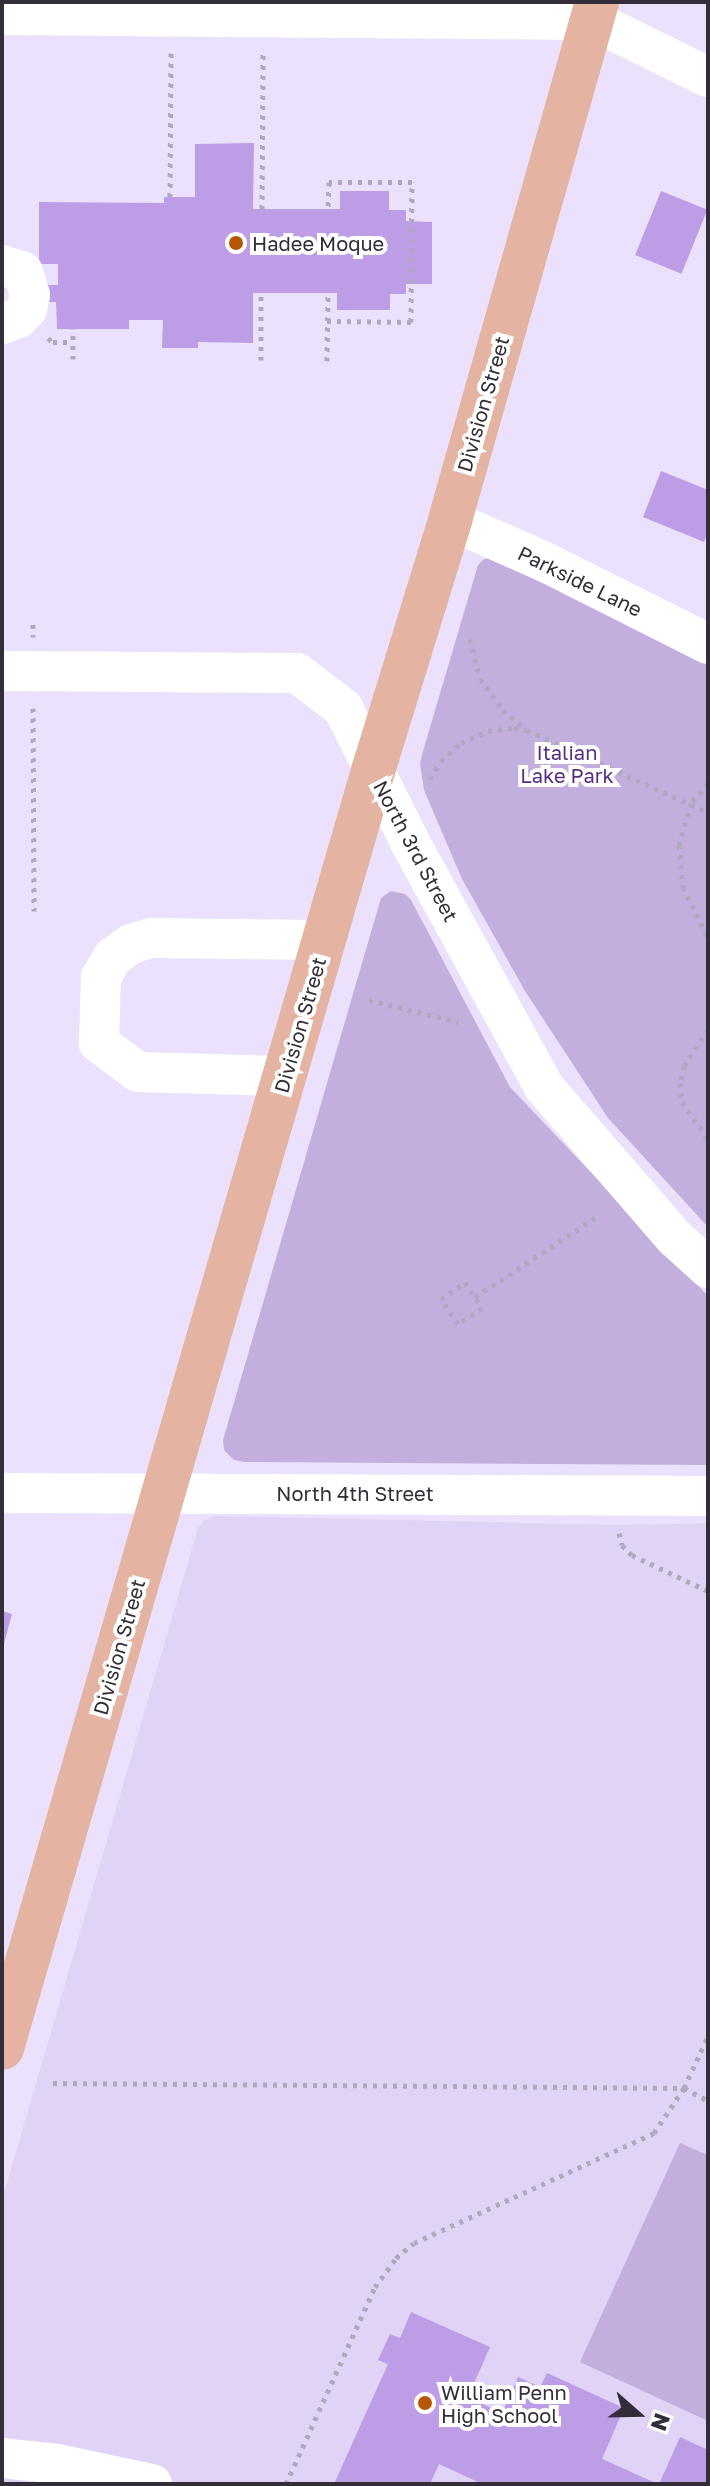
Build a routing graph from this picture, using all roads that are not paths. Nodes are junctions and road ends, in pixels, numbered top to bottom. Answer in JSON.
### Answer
{"nodes":[{"id":1,"x":421,"y":10,"type":"edge"},
{"id":2,"x":594,"y":11,"type":"edge"},
{"id":3,"x":2,"y":15,"type":"edge"},
{"id":4,"x":708,"y":77,"type":"edge"},
{"id":5,"x":2,"y":265,"type":"edge"},
{"id":6,"x":2,"y":324,"type":"edge"},
{"id":7,"x":450,"y":520,"type":"junction"},
{"id":8,"x":708,"y":644,"type":"edge"},
{"id":9,"x":2,"y":671,"type":"edge"},
{"id":10,"x":373,"y":771,"type":"junction"},
{"id":11,"x":324,"y":940,"type":"junction"},
{"id":12,"x":285,"y":1076,"type":"junction"},
{"id":13,"x":708,"y":1268,"type":"edge"},
{"id":14,"x":2,"y":1493,"type":"edge"},
{"id":15,"x":163,"y":1494,"type":"junction"},
{"id":16,"x":708,"y":1496,"type":"edge"},
{"id":17,"x":2,"y":2048,"type":"edge"},
{"id":18,"x":2,"y":2458,"type":"edge"},
{"id":19,"x":152,"y":2484,"type":"edge"}],
"edges":[{"from":1,"to":2,"type":"street"},
{"from":1,"to":3,"type":"street"},
{"from":2,"to":4,"type":"street"},
{"from":2,"to":7,"type":"main road","name":"Division Street"},
{"from":5,"to":6,"type":"street"},
{"from":7,"to":8,"type":"street","name":"Parkside Lane"},
{"from":7,"to":10,"type":"main road","name":"Division Street"},
{"from":9,"to":10,"type":"street","name":"North 3rd Street"},
{"from":10,"to":11,"type":"main road","name":"Division Street"},
{"from":10,"to":13,"type":"street","name":"North 3rd Street"},
{"from":11,"to":12,"type":"main road","name":"Division Street"},
{"from":11,"to":12,"type":"street"},
{"from":12,"to":15,"type":"main road","name":"Division Street"},
{"from":14,"to":15,"type":"street","name":"North 4th Street"},
{"from":15,"to":16,"type":"street","name":"North 4th Street"},
{"from":15,"to":17,"type":"main road","name":"Division Street"},
{"from":18,"to":19,"type":"street"}]}
